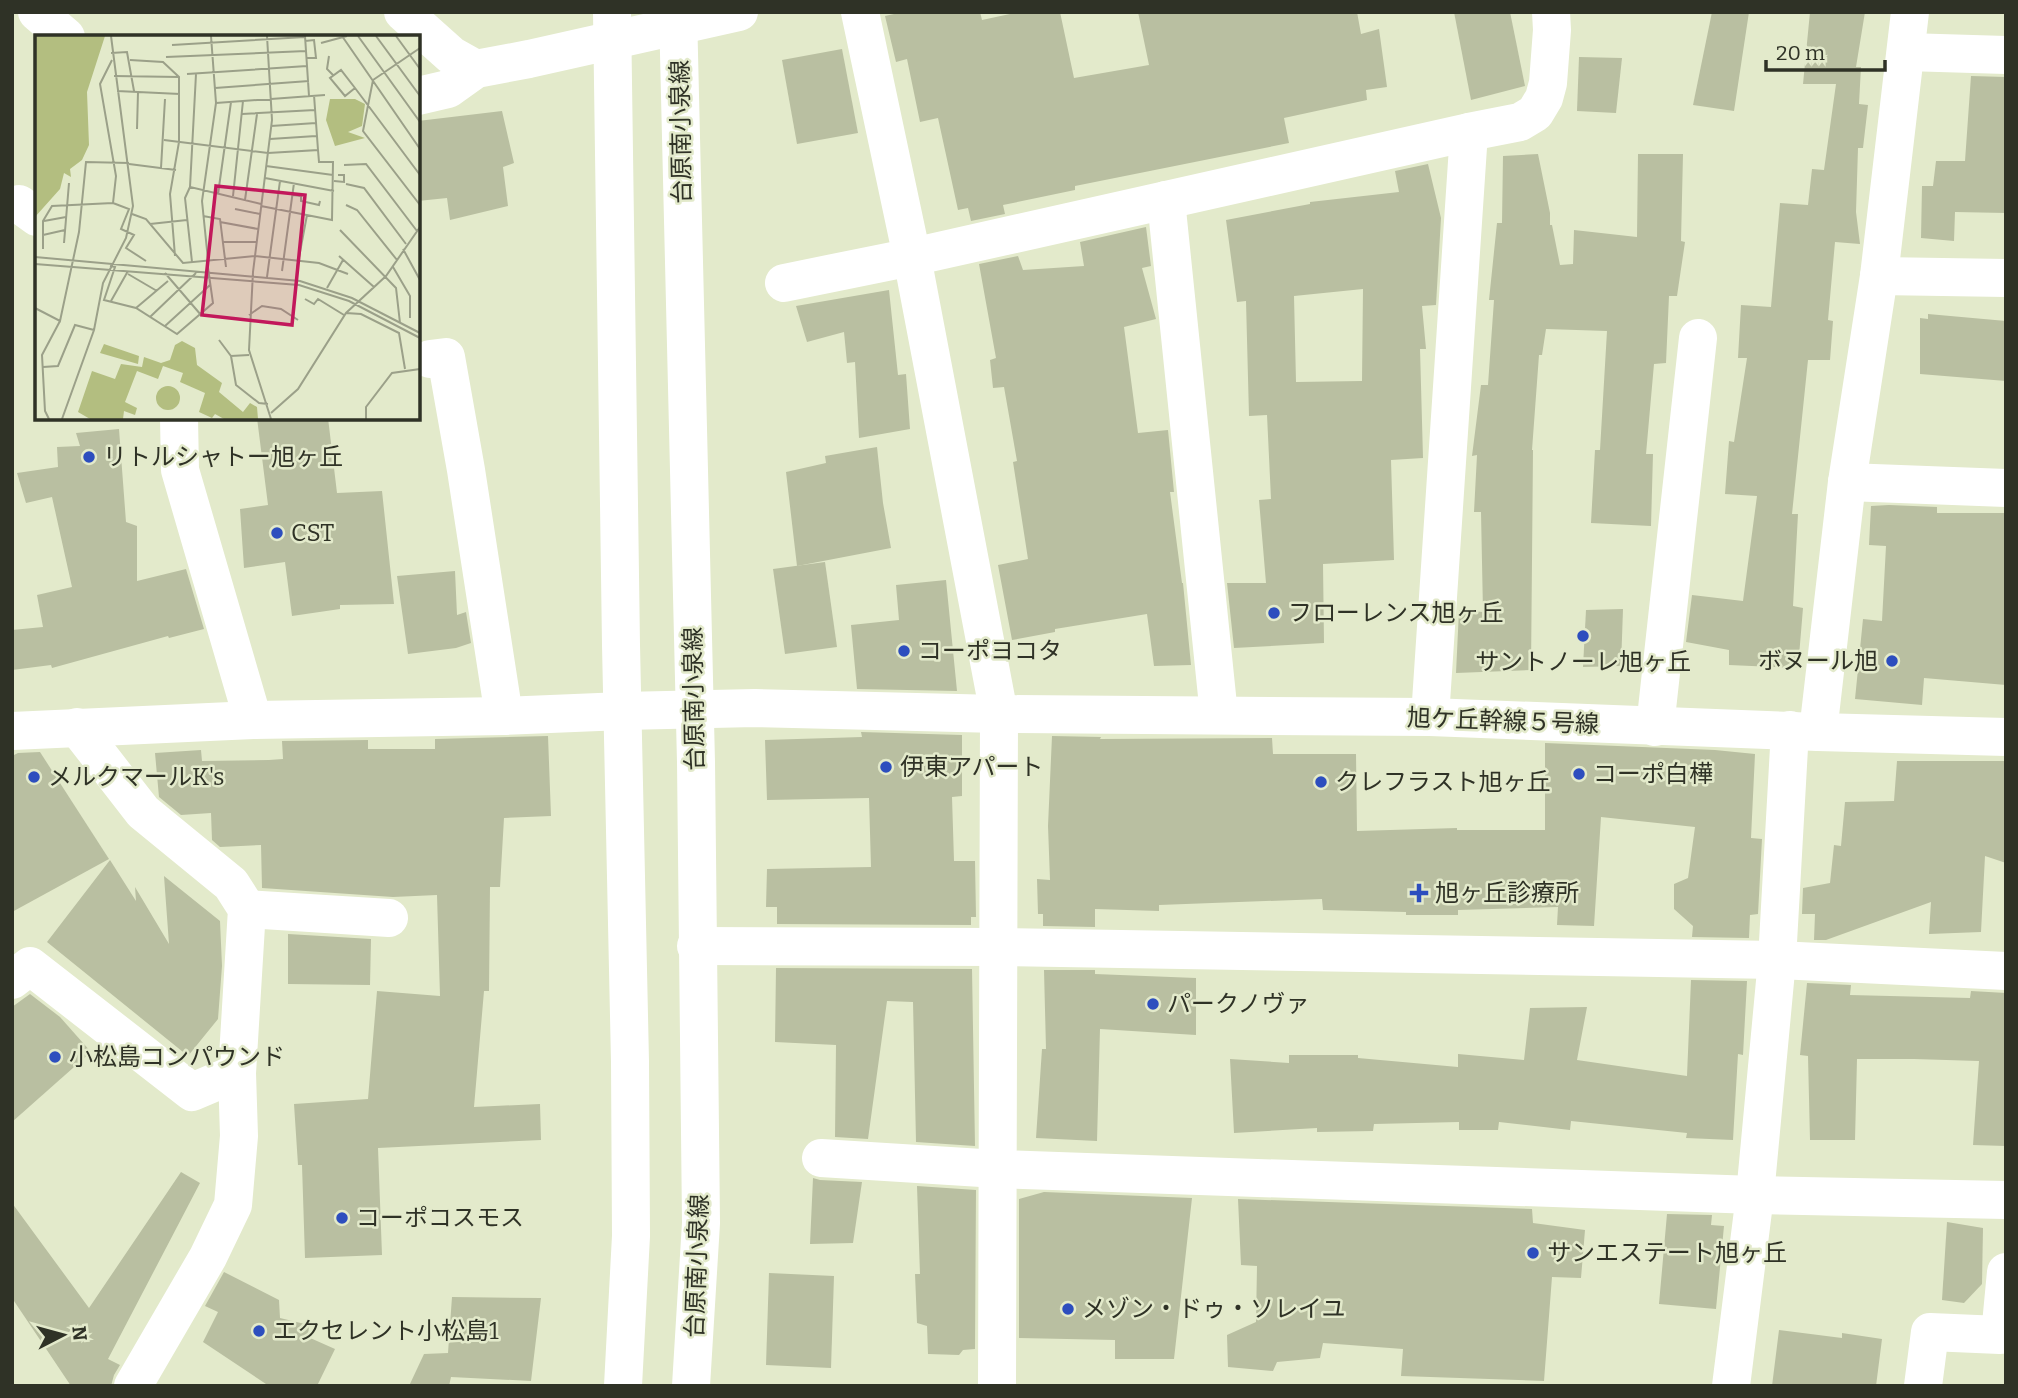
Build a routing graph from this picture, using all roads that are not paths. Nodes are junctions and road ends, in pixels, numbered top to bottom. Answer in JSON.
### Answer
{"nodes":[{"id":1,"x":37,"y":12,"type":"edge"},
{"id":2,"x":403,"y":12,"type":"edge"},
{"id":3,"x":612,"y":12,"type":"edge"},
{"id":4,"x":678,"y":12,"type":"edge"},
{"id":5,"x":739,"y":12,"type":"edge"},
{"id":6,"x":860,"y":12,"type":"edge"},
{"id":7,"x":1551,"y":12,"type":"edge"},
{"id":8,"x":1910,"y":12,"type":"edge"},
{"id":9,"x":64,"y":35,"type":"edge"},
{"id":10,"x":1906,"y":52,"type":"junction"},
{"id":11,"x":2006,"y":55,"type":"edge"},
{"id":12,"x":476,"y":69,"type":"junction"},
{"id":13,"x":420,"y":96,"type":"edge"},
{"id":14,"x":1469,"y":132,"type":"junction"},
{"id":15,"x":1166,"y":200,"type":"junction"},
{"id":16,"x":912,"y":257,"type":"junction"},
{"id":17,"x":1879,"y":276,"type":"junction"},
{"id":18,"x":2006,"y":278,"type":"edge"},
{"id":19,"x":784,"y":283,"type":"dead end"},
{"id":20,"x":1698,"y":338,"type":"dead end"},
{"id":21,"x":430,"y":359,"type":"dead end"},
{"id":22,"x":179,"y":420,"type":"edge"},
{"id":23,"x":1847,"y":482,"type":"junction"},
{"id":24,"x":2006,"y":488,"type":"edge"},
{"id":25,"x":693,"y":709,"type":"junction"},
{"id":26,"x":623,"y":711,"type":"junction"},
{"id":27,"x":999,"y":714,"type":"junction"},
{"id":28,"x":1219,"y":715,"type":"junction"},
{"id":29,"x":504,"y":716,"type":"junction"},
{"id":30,"x":1430,"y":717,"type":"junction"},
{"id":31,"x":253,"y":719,"type":"junction"},
{"id":32,"x":77,"y":727,"type":"junction"},
{"id":33,"x":1655,"y":727,"type":"junction"},
{"id":34,"x":1804,"y":731,"type":"junction"},
{"id":35,"x":12,"y":732,"type":"edge"},
{"id":36,"x":2006,"y":737,"type":"edge"},
{"id":37,"x":247,"y":909,"type":"junction"},
{"id":38,"x":389,"y":918,"type":"dead end"},
{"id":39,"x":696,"y":946,"type":"junction"},
{"id":40,"x":998,"y":947,"type":"junction"},
{"id":41,"x":1777,"y":960,"type":"junction"},
{"id":42,"x":2006,"y":971,"type":"edge"},
{"id":43,"x":12,"y":980,"type":"edge"},
{"id":44,"x":237,"y":1073,"type":"junction"},
{"id":45,"x":821,"y":1158,"type":"dead end"},
{"id":46,"x":998,"y":1169,"type":"junction"},
{"id":47,"x":1755,"y":1195,"type":"junction"},
{"id":48,"x":2006,"y":1200,"type":"edge"},
{"id":49,"x":2006,"y":1272,"type":"edge"},
{"id":50,"x":132,"y":1386,"type":"edge"},
{"id":51,"x":623,"y":1386,"type":"edge"},
{"id":52,"x":691,"y":1386,"type":"edge"},
{"id":53,"x":997,"y":1386,"type":"edge"},
{"id":54,"x":1731,"y":1386,"type":"edge"},
{"id":55,"x":1923,"y":1386,"type":"edge"}],
"edges":[{"from":1,"to":9,"type":"street"},
{"from":2,"to":12,"type":"street"},
{"from":3,"to":26,"type":"street"},
{"from":4,"to":25,"type":"street","name":"台原南小泉線"},
{"from":5,"to":12,"type":"street"},
{"from":6,"to":16,"type":"street"},
{"from":7,"to":14,"type":"street"},
{"from":8,"to":10,"type":"street"},
{"from":10,"to":11,"type":"street"},
{"from":10,"to":17,"type":"street"},
{"from":12,"to":13,"type":"street"},
{"from":14,"to":15,"type":"street"},
{"from":14,"to":30,"type":"street"},
{"from":15,"to":16,"type":"street"},
{"from":15,"to":28,"type":"street"},
{"from":16,"to":19,"type":"street"},
{"from":16,"to":27,"type":"street"},
{"from":17,"to":18,"type":"street"},
{"from":17,"to":23,"type":"street"},
{"from":20,"to":33,"type":"street"},
{"from":21,"to":29,"type":"street"},
{"from":22,"to":31,"type":"street"},
{"from":23,"to":24,"type":"street"},
{"from":23,"to":34,"type":"street"},
{"from":25,"to":26,"type":"street","name":"旭ケ丘幹線５号線"},
{"from":25,"to":27,"type":"street","name":"旭ケ丘幹線５号線"},
{"from":25,"to":39,"type":"street","name":"台原南小泉線"},
{"from":26,"to":29,"type":"street","name":"旭ケ丘幹線５号線"},
{"from":26,"to":51,"type":"street"},
{"from":27,"to":28,"type":"street","name":"旭ケ丘幹線５号線"},
{"from":27,"to":40,"type":"street"},
{"from":28,"to":30,"type":"street","name":"旭ケ丘幹線５号線"},
{"from":29,"to":31,"type":"street","name":"旭ケ丘幹線５号線"},
{"from":30,"to":33,"type":"street","name":"旭ケ丘幹線５号線"},
{"from":31,"to":32,"type":"street","name":"旭ケ丘幹線５号線"},
{"from":32,"to":35,"type":"street","name":"旭ケ丘幹線５号線"},
{"from":32,"to":37,"type":"street"},
{"from":33,"to":34,"type":"street","name":"旭ケ丘幹線５号線"},
{"from":34,"to":36,"type":"street","name":"旭ケ丘幹線５号線"},
{"from":34,"to":41,"type":"street"},
{"from":37,"to":38,"type":"street"},
{"from":37,"to":44,"type":"street"},
{"from":39,"to":40,"type":"street"},
{"from":39,"to":52,"type":"street","name":"台原南小泉線"},
{"from":40,"to":41,"type":"street"},
{"from":40,"to":46,"type":"street"},
{"from":41,"to":42,"type":"street"},
{"from":41,"to":47,"type":"street"},
{"from":43,"to":44,"type":"street"},
{"from":44,"to":50,"type":"street"},
{"from":45,"to":46,"type":"street"},
{"from":46,"to":47,"type":"street"},
{"from":46,"to":53,"type":"street"},
{"from":47,"to":48,"type":"street"},
{"from":47,"to":54,"type":"street"},
{"from":49,"to":55,"type":"street"}]}
